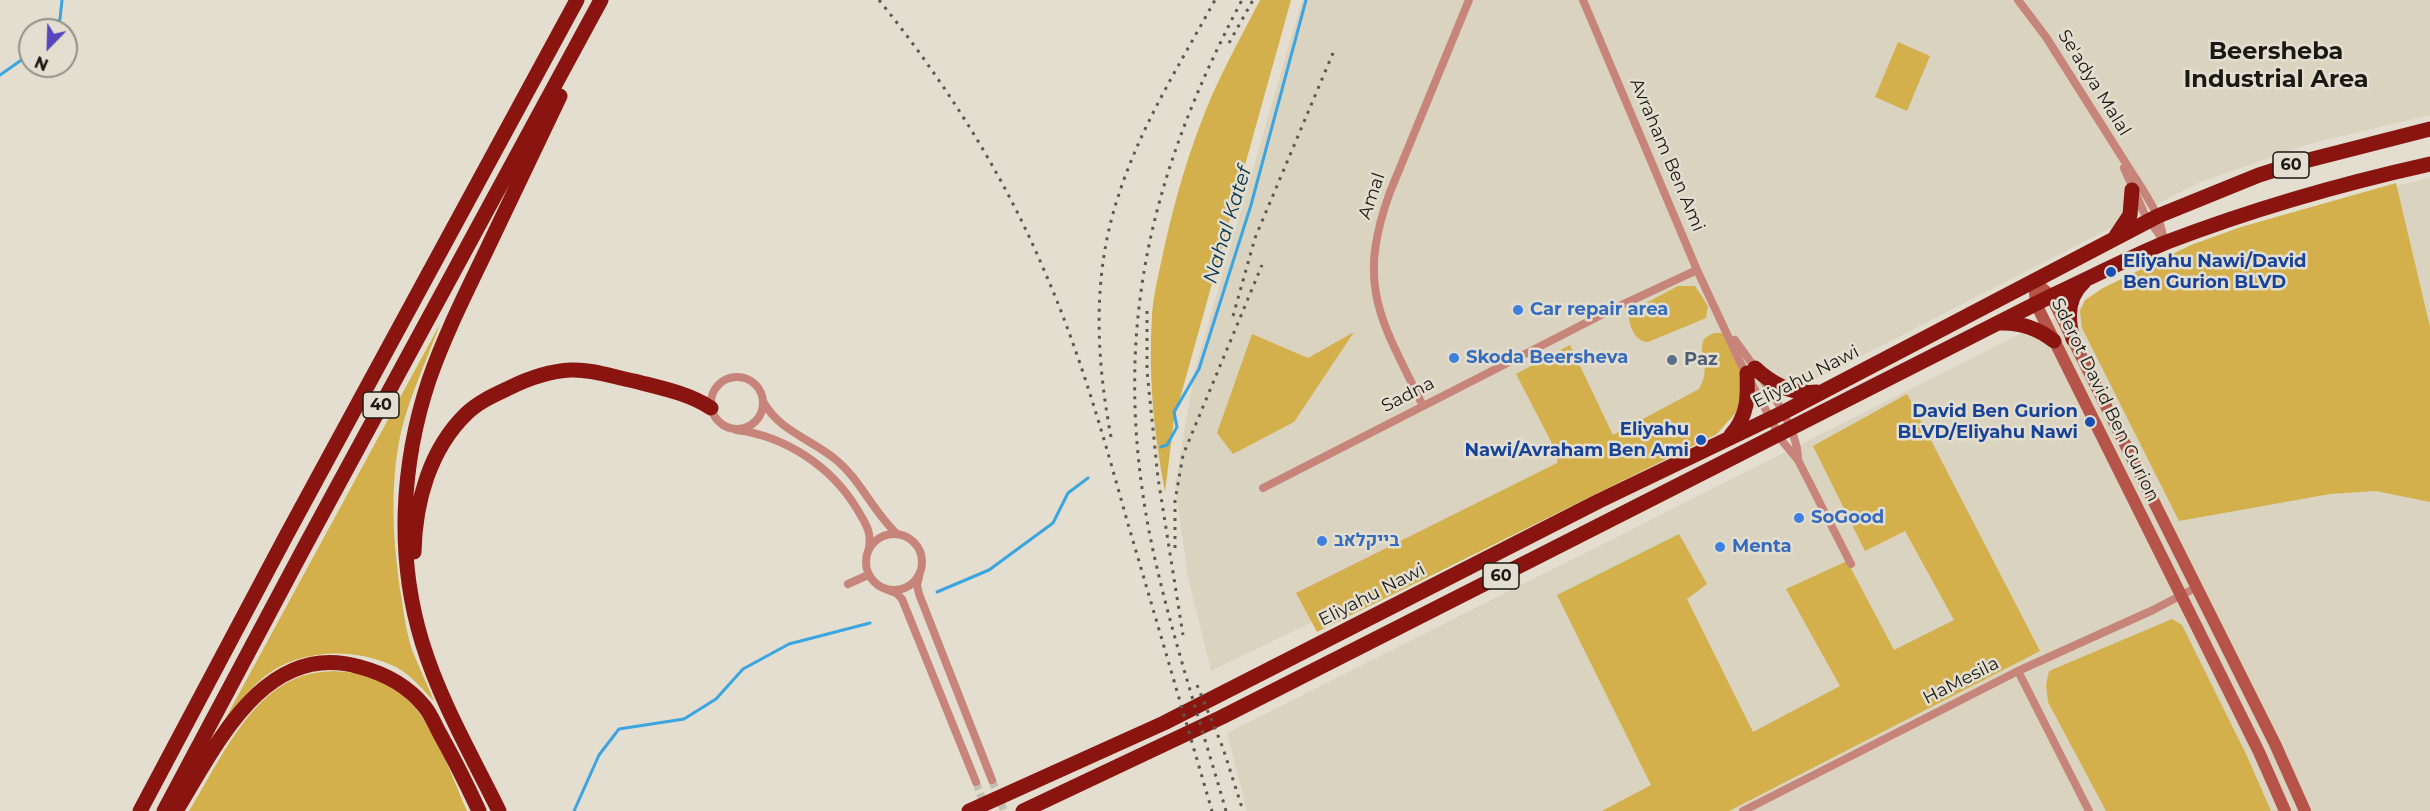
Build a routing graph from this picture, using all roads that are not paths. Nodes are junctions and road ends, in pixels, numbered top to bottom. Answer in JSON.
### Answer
{"nodes":[{"id":1,"x":577,"y":0,"type":"edge"},
{"id":2,"x":601,"y":0,"type":"edge"},
{"id":3,"x":606,"y":0,"type":"edge"},
{"id":4,"x":1469,"y":0,"type":"edge"},
{"id":5,"x":1583,"y":0,"type":"edge"},
{"id":6,"x":2018,"y":0,"type":"edge"},
{"id":7,"x":2430,"y":129,"type":"edge"},
{"id":8,"x":2120,"y":155,"type":"junction"},
{"id":9,"x":2430,"y":164,"type":"edge"},
{"id":10,"x":2132,"y":190,"type":"junction"},
{"id":11,"x":2153,"y":219,"type":"junction"},
{"id":12,"x":2111,"y":241,"type":"junction"},
{"id":13,"x":2165,"y":243,"type":"junction"},
{"id":14,"x":1697,"y":270,"type":"junction"},
{"id":15,"x":2085,"y":280,"type":"junction"},
{"id":16,"x":2034,"y":281,"type":"junction"},
{"id":17,"x":2051,"y":296,"type":"junction"},
{"id":18,"x":2036,"y":304,"type":"junction"},
{"id":19,"x":1998,"y":323,"type":"junction"},
{"id":20,"x":2073,"y":339,"type":"junction"},
{"id":21,"x":2054,"y":341,"type":"junction"},
{"id":22,"x":1751,"y":371,"type":"junction"},
{"id":23,"x":1823,"y":391,"type":"junction"},
{"id":24,"x":764,"y":403,"type":"junction"},
{"id":25,"x":1423,"y":406,"type":"junction"},
{"id":26,"x":711,"y":408,"type":"junction"},
{"id":27,"x":1776,"y":416,"type":"junction"},
{"id":28,"x":736,"y":430,"type":"junction"},
{"id":29,"x":1785,"y":432,"type":"junction"},
{"id":30,"x":1727,"y":439,"type":"junction"},
{"id":31,"x":1263,"y":488,"type":"dead end"},
{"id":32,"x":897,"y":534,"type":"junction"},
{"id":33,"x":869,"y":548,"type":"junction"},
{"id":34,"x":1851,"y":564,"type":"dead end"},
{"id":35,"x":920,"y":572,"type":"junction"},
{"id":36,"x":868,"y":575,"type":"junction"},
{"id":37,"x":848,"y":584,"type":"dead end"},
{"id":38,"x":2197,"y":587,"type":"junction"},
{"id":39,"x":883,"y":588,"type":"junction"},
{"id":40,"x":2180,"y":594,"type":"junction"},
{"id":41,"x":419,"y":630,"type":"junction"},
{"id":42,"x":2018,"y":671,"type":"junction"},
{"id":43,"x":992,"y":780,"type":"tunnel mouth"},
{"id":44,"x":976,"y":782,"type":"tunnel mouth"},
{"id":45,"x":140,"y":811,"type":"edge"},
{"id":46,"x":164,"y":811,"type":"edge"},
{"id":47,"x":176,"y":811,"type":"edge"},
{"id":48,"x":479,"y":811,"type":"edge"},
{"id":49,"x":499,"y":811,"type":"edge"},
{"id":50,"x":969,"y":811,"type":"edge"},
{"id":51,"x":1023,"y":811,"type":"edge"},
{"id":52,"x":1743,"y":811,"type":"edge"},
{"id":53,"x":2089,"y":811,"type":"edge"},
{"id":54,"x":2286,"y":811,"type":"edge"},
{"id":55,"x":2305,"y":811,"type":"edge"}],
"edges":[{"from":1,"to":45,"type":"highway","number":"40"},
{"from":2,"to":46,"type":"highway","number":"40"},
{"from":3,"to":41,"type":"highway"},
{"from":4,"to":25,"type":"street","name":"Amal"},
{"from":5,"to":14,"type":"street","name":"Avraham Ben Ami"},
{"from":6,"to":8,"type":"street","name":"Se'adya Malal"},
{"from":7,"to":11,"type":"highway","name":"Eliyahu Nawi","number":"60"},
{"from":8,"to":10,"type":"street","name":"Se'adya Malal"},
{"from":8,"to":11,"type":"street","name":"Se'adya Malal"},
{"from":9,"to":13,"type":"highway","number":"60"},
{"from":10,"to":11,"type":"street","name":"Se'adya Malal"},
{"from":10,"to":12,"type":"highway"},
{"from":11,"to":12,"type":"highway","name":"Eliyahu Nawi","number":"60"},
{"from":11,"to":13,"type":"street","name":"Se'adya Malal"},
{"from":12,"to":16,"type":"highway","name":"Eliyahu Nawi","number":"60"},
{"from":13,"to":15,"type":"highway","number":"60"},
{"from":14,"to":22,"type":"street","name":"Avraham Ben Ami"},
{"from":14,"to":25,"type":"street","name":"Sadna"},
{"from":15,"to":17,"type":"highway","number":"60"},
{"from":15,"to":20,"type":"highway"},
{"from":16,"to":17,"type":"main road","name":"Sderot David Ben Gurion"},
{"from":16,"to":18,"type":"main road","name":"Sderot David Ben Gurion"},
{"from":16,"to":23,"type":"highway","name":"Eliyahu Nawi","number":"60"},
{"from":17,"to":18,"type":"highway","number":"60"},
{"from":17,"to":20,"type":"main road","name":"Sderot David Ben Gurion"},
{"from":18,"to":19,"type":"highway","number":"60"},
{"from":18,"to":21,"type":"main road","name":"Sderot David Ben Gurion"},
{"from":19,"to":21,"type":"highway"},
{"from":19,"to":29,"type":"highway","number":"60"},
{"from":20,"to":38,"type":"main road","name":"Sderot David Ben Gurion"},
{"from":21,"to":40,"type":"main road","name":"Sderot David Ben Gurion"},
{"from":22,"to":23,"type":"highway"},
{"from":22,"to":27,"type":"street","name":"Avraham Ben Ami"},
{"from":22,"to":27,"type":"street","name":"Avraham Ben Ami"},
{"from":22,"to":30,"type":"highway"},
{"from":23,"to":27,"type":"highway","name":"Eliyahu Nawi","number":"60"},
{"from":24,"to":26,"type":"street"},
{"from":24,"to":28,"type":"street"},
{"from":24,"to":32,"type":"street"},
{"from":25,"to":31,"type":"street","name":"Sadna"},
{"from":26,"to":28,"type":"street"},
{"from":26,"to":41,"type":"highway"},
{"from":27,"to":29,"type":"street","name":"Avraham Ben Ami"},
{"from":27,"to":29,"type":"street","name":"Avraham Ben Ami"},
{"from":27,"to":30,"type":"highway","name":"Eliyahu Nawi","number":"60"},
{"from":28,"to":33,"type":"street"},
{"from":29,"to":34,"type":"street","name":"Avraham Ben Ami"},
{"from":29,"to":51,"type":"highway","number":"60"},
{"from":30,"to":50,"type":"highway","name":"Eliyahu Nawi","number":"60"},
{"from":32,"to":33,"type":"street"},
{"from":32,"to":35,"type":"street"},
{"from":33,"to":36,"type":"street"},
{"from":35,"to":39,"type":"street"},
{"from":35,"to":43,"type":"street"},
{"from":36,"to":37,"type":"street"},
{"from":36,"to":39,"type":"street"},
{"from":38,"to":40,"type":"street","name":"HaMesila"},
{"from":38,"to":55,"type":"main road","name":"Sderot David Ben Gurion"},
{"from":39,"to":44,"type":"street"},
{"from":40,"to":42,"type":"street","name":"HaMesila"},
{"from":40,"to":54,"type":"main road","name":"Sderot David Ben Gurion"},
{"from":41,"to":49,"type":"highway"},
{"from":42,"to":52,"type":"street","name":"HaMesila"},
{"from":42,"to":53,"type":"street"},
{"from":47,"to":48,"type":"highway"}]}
